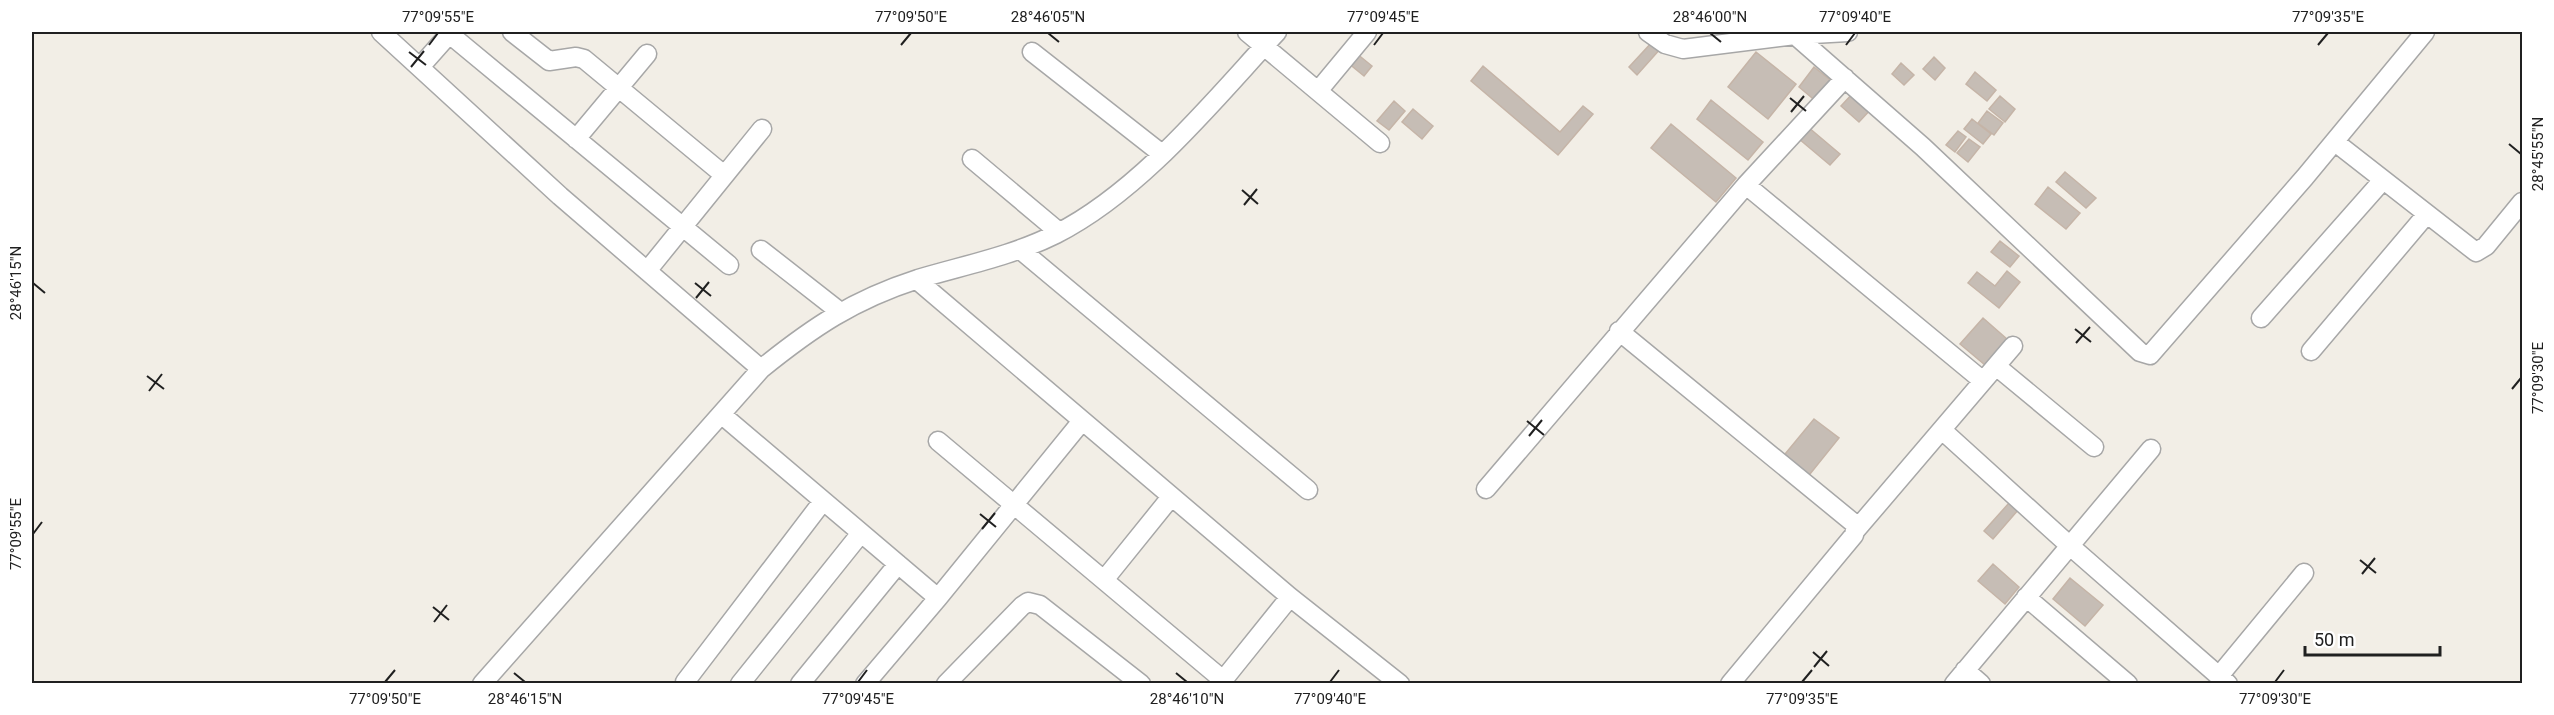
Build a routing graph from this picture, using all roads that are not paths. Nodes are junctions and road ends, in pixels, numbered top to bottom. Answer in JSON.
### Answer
{"nodes":[{"id":1,"x":381,"y":32,"type":"edge"},
{"id":2,"x":449,"y":32,"type":"edge"},
{"id":3,"x":512,"y":32,"type":"edge"},
{"id":4,"x":1247,"y":32,"type":"edge"},
{"id":5,"x":1277,"y":32,"type":"edge"},
{"id":6,"x":1367,"y":32,"type":"edge"},
{"id":7,"x":1648,"y":32,"type":"edge"},
{"id":8,"x":1848,"y":32,"type":"edge"},
{"id":9,"x":2425,"y":32,"type":"edge"},
{"id":10,"x":1795,"y":35,"type":"junction"},
{"id":11,"x":1744,"y":36,"type":"edge"},
{"id":12,"x":1264,"y":46,"type":"junction"},
{"id":13,"x":1032,"y":52,"type":"dead end"},
{"id":14,"x":646,"y":54,"type":"dead end"},
{"id":15,"x":420,"y":67,"type":"junction"},
{"id":16,"x":1845,"y":78,"type":"junction"},
{"id":17,"x":619,"y":87,"type":"junction"},
{"id":18,"x":1318,"y":91,"type":"junction"},
{"id":19,"x":762,"y":129,"type":"dead end"},
{"id":20,"x":576,"y":139,"type":"junction"},
{"id":21,"x":2335,"y":142,"type":"junction"},
{"id":22,"x":1380,"y":143,"type":"dead end"},
{"id":23,"x":1162,"y":154,"type":"junction"},
{"id":24,"x":972,"y":159,"type":"dead end"},
{"id":25,"x":724,"y":176,"type":"junction"},
{"id":26,"x":2383,"y":180,"type":"junction"},
{"id":27,"x":1746,"y":185,"type":"junction"},
{"id":28,"x":2523,"y":202,"type":"edge"},
{"id":29,"x":2426,"y":214,"type":"junction"},
{"id":30,"x":683,"y":227,"type":"junction"},
{"id":31,"x":1059,"y":232,"type":"junction"},
{"id":32,"x":761,"y":250,"type":"dead end"},
{"id":33,"x":1022,"y":251,"type":"junction"},
{"id":34,"x":729,"y":264,"type":"dead end"},
{"id":35,"x":647,"y":271,"type":"junction"},
{"id":36,"x":917,"y":280,"type":"junction"},
{"id":37,"x":839,"y":311,"type":"junction"},
{"id":38,"x":2261,"y":318,"type":"dead end"},
{"id":39,"x":1619,"y":331,"type":"junction"},
{"id":40,"x":2013,"y":346,"type":"dead end"},
{"id":41,"x":2311,"y":351,"type":"dead end"},
{"id":42,"x":1996,"y":366,"type":"junction"},
{"id":43,"x":761,"y":369,"type":"junction"},
{"id":44,"x":1983,"y":381,"type":"junction"},
{"id":45,"x":721,"y":414,"type":"junction"},
{"id":46,"x":1082,"y":422,"type":"junction"},
{"id":47,"x":1942,"y":430,"type":"junction"},
{"id":48,"x":938,"y":441,"type":"dead end"},
{"id":49,"x":2094,"y":447,"type":"dead end"},
{"id":50,"x":2151,"y":449,"type":"dead end"},
{"id":51,"x":1486,"y":489,"type":"dead end"},
{"id":52,"x":1308,"y":490,"type":"dead end"},
{"id":53,"x":1171,"y":497,"type":"junction"},
{"id":54,"x":823,"y":501,"type":"junction"},
{"id":55,"x":1014,"y":504,"type":"junction"},
{"id":56,"x":1856,"y":530,"type":"junction"},
{"id":57,"x":861,"y":533,"type":"junction"},
{"id":58,"x":2069,"y":545,"type":"junction"},
{"id":59,"x":898,"y":564,"type":"junction"},
{"id":60,"x":2304,"y":573,"type":"dead end"},
{"id":61,"x":1104,"y":580,"type":"junction"},
{"id":62,"x":1290,"y":597,"type":"junction"},
{"id":63,"x":2026,"y":597,"type":"junction"},
{"id":64,"x":938,"y":598,"type":"junction"},
{"id":65,"x":1959,"y":677,"type":"edge"},
{"id":66,"x":2223,"y":680,"type":"edge"},
{"id":67,"x":685,"y":682,"type":"dead end"},
{"id":68,"x":1222,"y":682,"type":"edge"},
{"id":69,"x":482,"y":684,"type":"edge"},
{"id":70,"x":740,"y":684,"type":"edge"},
{"id":71,"x":800,"y":684,"type":"edge"},
{"id":72,"x":865,"y":684,"type":"edge"},
{"id":73,"x":946,"y":684,"type":"edge"},
{"id":74,"x":1141,"y":684,"type":"edge"},
{"id":75,"x":1400,"y":684,"type":"edge"},
{"id":76,"x":1730,"y":684,"type":"edge"},
{"id":77,"x":1981,"y":684,"type":"edge"},
{"id":78,"x":2128,"y":684,"type":"edge"}],
"edges":[{"from":1,"to":15,"type":"street"},
{"from":2,"to":15,"type":"street"},
{"from":2,"to":20,"type":"street"},
{"from":3,"to":17,"type":"street"},
{"from":4,"to":12,"type":"street"},
{"from":5,"to":12,"type":"street"},
{"from":6,"to":18,"type":"street"},
{"from":7,"to":11,"type":"street"},
{"from":8,"to":10,"type":"street"},
{"from":9,"to":21,"type":"street"},
{"from":10,"to":11,"type":"street"},
{"from":10,"to":16,"type":"street"},
{"from":12,"to":18,"type":"street"},
{"from":12,"to":23,"type":"street"},
{"from":13,"to":23,"type":"street"},
{"from":14,"to":17,"type":"street"},
{"from":15,"to":35,"type":"street"},
{"from":16,"to":21,"type":"street"},
{"from":16,"to":27,"type":"street"},
{"from":17,"to":20,"type":"street"},
{"from":17,"to":25,"type":"street"},
{"from":18,"to":22,"type":"street"},
{"from":19,"to":25,"type":"street"},
{"from":20,"to":30,"type":"street"},
{"from":21,"to":26,"type":"street"},
{"from":23,"to":31,"type":"street"},
{"from":24,"to":31,"type":"street"},
{"from":25,"to":30,"type":"street"},
{"from":26,"to":29,"type":"street"},
{"from":26,"to":38,"type":"street"},
{"from":27,"to":39,"type":"street"},
{"from":27,"to":44,"type":"street"},
{"from":28,"to":29,"type":"street"},
{"from":29,"to":41,"type":"street"},
{"from":30,"to":34,"type":"street"},
{"from":30,"to":35,"type":"street"},
{"from":31,"to":33,"type":"street"},
{"from":32,"to":37,"type":"street"},
{"from":33,"to":36,"type":"street"},
{"from":33,"to":52,"type":"street"},
{"from":35,"to":43,"type":"street"},
{"from":36,"to":37,"type":"street"},
{"from":36,"to":46,"type":"street"},
{"from":37,"to":43,"type":"street"},
{"from":39,"to":51,"type":"street"},
{"from":39,"to":56,"type":"street"},
{"from":40,"to":42,"type":"street"},
{"from":42,"to":44,"type":"street"},
{"from":42,"to":49,"type":"street"},
{"from":43,"to":45,"type":"street"},
{"from":44,"to":47,"type":"street"},
{"from":45,"to":54,"type":"street"},
{"from":45,"to":69,"type":"street"},
{"from":46,"to":53,"type":"street"},
{"from":46,"to":55,"type":"street"},
{"from":47,"to":56,"type":"street"},
{"from":47,"to":58,"type":"street"},
{"from":48,"to":55,"type":"street"},
{"from":50,"to":58,"type":"street"},
{"from":53,"to":61,"type":"street"},
{"from":53,"to":62,"type":"street"},
{"from":54,"to":57,"type":"street"},
{"from":54,"to":67,"type":"street"},
{"from":55,"to":61,"type":"street"},
{"from":55,"to":64,"type":"street"},
{"from":56,"to":76,"type":"street"},
{"from":57,"to":59,"type":"street"},
{"from":57,"to":70,"type":"street"},
{"from":58,"to":63,"type":"street"},
{"from":58,"to":66,"type":"street"},
{"from":59,"to":64,"type":"street"},
{"from":59,"to":71,"type":"street"},
{"from":60,"to":66,"type":"street"},
{"from":61,"to":68,"type":"street"},
{"from":62,"to":68,"type":"street"},
{"from":62,"to":75,"type":"street"},
{"from":63,"to":65,"type":"street"},
{"from":63,"to":78,"type":"street"},
{"from":64,"to":72,"type":"street"},
{"from":65,"to":77,"type":"street"},
{"from":73,"to":74,"type":"street"}]}
